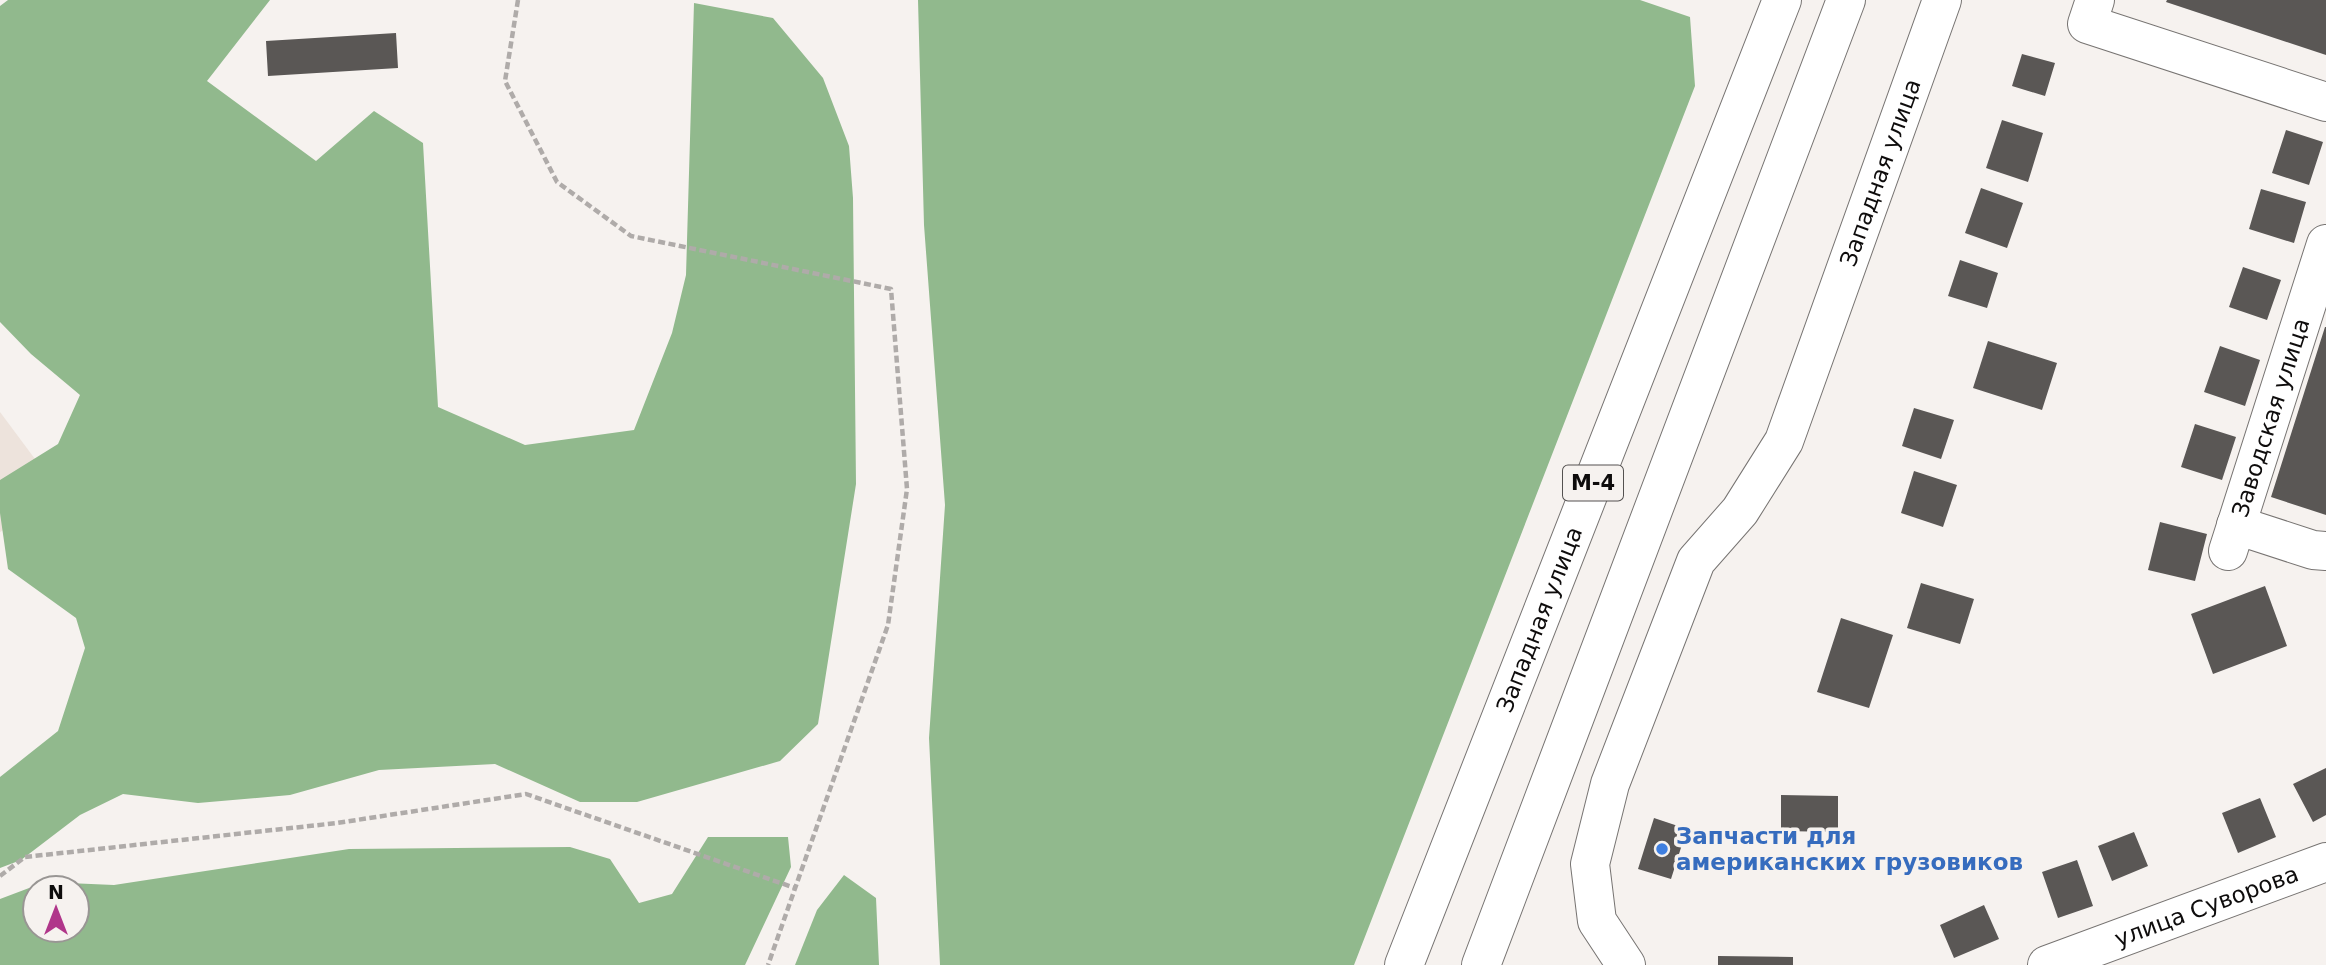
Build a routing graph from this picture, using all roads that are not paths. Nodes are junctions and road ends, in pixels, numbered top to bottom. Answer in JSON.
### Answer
{"nodes":[{"id":1,"x":1782,"y":0,"type":"edge"},
{"id":2,"x":1846,"y":0,"type":"edge"},
{"id":3,"x":1942,"y":0,"type":"edge"},
{"id":4,"x":2095,"y":0,"type":"edge"},
{"id":5,"x":2326,"y":102,"type":"edge"},
{"id":6,"x":2326,"y":244,"type":"edge"},
{"id":7,"x":2326,"y":551,"type":"edge"},
{"id":8,"x":2326,"y":862,"type":"edge"},
{"id":9,"x":1404,"y":965,"type":"edge"},
{"id":10,"x":1481,"y":965,"type":"edge"},
{"id":11,"x":1626,"y":965,"type":"edge"},
{"id":12,"x":2047,"y":965,"type":"edge"}],
"edges":[{"from":1,"to":9,"type":"main road","name":"Западная улица","number":"М-4"},
{"from":2,"to":10,"type":"main road","number":"М-4"},
{"from":3,"to":11,"type":"main road","name":"Западная улица"},
{"from":4,"to":5,"type":"main road"},
{"from":6,"to":7,"type":"main road","name":"Заводская улица"},
{"from":8,"to":12,"type":"main road","name":"улица Суворова"}]}
